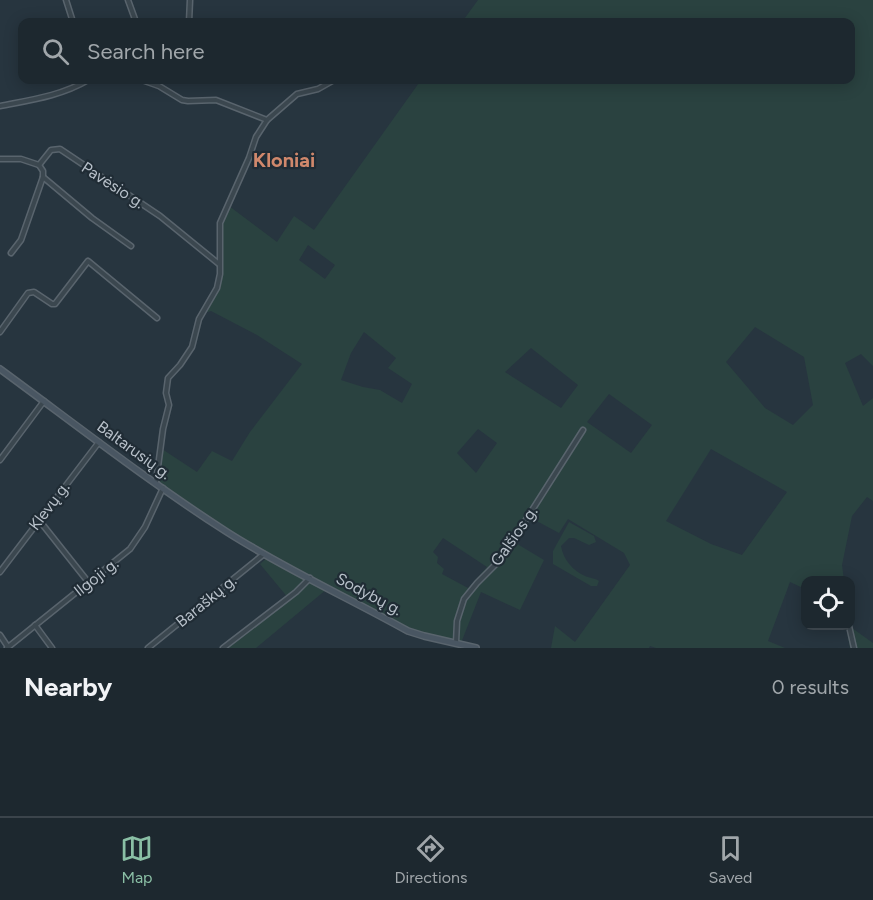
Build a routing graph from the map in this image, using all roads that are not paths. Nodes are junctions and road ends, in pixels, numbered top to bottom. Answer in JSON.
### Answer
{"nodes":[{"id":1,"x":66,"y":0,"type":"edge"},
{"id":2,"x":128,"y":0,"type":"edge"},
{"id":3,"x":190,"y":0,"type":"edge"},
{"id":4,"x":72,"y":18,"type":"edge"},
{"id":5,"x":135,"y":18,"type":"edge"},
{"id":6,"x":189,"y":18,"type":"edge"},
{"id":7,"x":79,"y":84,"type":"edge"},
{"id":8,"x":153,"y":84,"type":"edge"},
{"id":9,"x":327,"y":84,"type":"edge"},
{"id":10,"x":0,"y":106,"type":"edge"},
{"id":11,"x":267,"y":120,"type":"junction"},
{"id":12,"x":0,"y":159,"type":"edge"},
{"id":13,"x":39,"y":165,"type":"junction"},
{"id":14,"x":43,"y":177,"type":"junction"},
{"id":15,"x":130,"y":246,"type":"dead end"},
{"id":16,"x":11,"y":252,"type":"dead end"},
{"id":17,"x":220,"y":265,"type":"junction"},
{"id":18,"x":158,"y":318,"type":"dead end"},
{"id":19,"x":0,"y":332,"type":"edge"},
{"id":20,"x":0,"y":369,"type":"edge"},
{"id":21,"x":44,"y":401,"type":"junction"},
{"id":22,"x":584,"y":430,"type":"dead end"},
{"id":23,"x":99,"y":442,"type":"junction"},
{"id":24,"x":0,"y":460,"type":"edge"},
{"id":25,"x":156,"y":482,"type":"junction"},
{"id":26,"x":163,"y":487,"type":"junction"},
{"id":27,"x":39,"y":520,"type":"junction"},
{"id":28,"x":254,"y":548,"type":"joint"},
{"id":29,"x":264,"y":554,"type":"junction"},
{"id":30,"x":0,"y":572,"type":"edge"},
{"id":31,"x":310,"y":578,"type":"junction"},
{"id":32,"x":89,"y":583,"type":"junction"},
{"id":33,"x":35,"y":625,"type":"junction"},
{"id":34,"x":850,"y":630,"type":"edge"},
{"id":35,"x":0,"y":635,"type":"edge"},
{"id":36,"x":456,"y":644,"type":"junction"},
{"id":37,"x":7,"y":647,"type":"edge"},
{"id":38,"x":52,"y":648,"type":"edge"},
{"id":39,"x":148,"y":648,"type":"edge"},
{"id":40,"x":223,"y":648,"type":"edge"},
{"id":41,"x":476,"y":648,"type":"edge"},
{"id":42,"x":854,"y":648,"type":"edge"}],
"edges":[{"from":1,"to":4,"type":"street"},
{"from":2,"to":5,"type":"street"},
{"from":3,"to":6,"type":"street"},
{"from":7,"to":10,"type":"street"},
{"from":8,"to":11,"type":"street"},
{"from":9,"to":11,"type":"street"},
{"from":11,"to":17,"type":"street"},
{"from":12,"to":13,"type":"street"},
{"from":13,"to":14,"type":"street"},
{"from":13,"to":17,"type":"street","name":"Pavėsio g."},
{"from":14,"to":15,"type":"street"},
{"from":14,"to":16,"type":"street"},
{"from":17,"to":25,"type":"street"},
{"from":18,"to":19,"type":"street"},
{"from":20,"to":21,"type":"main road","name":"Baltarusių g."},
{"from":21,"to":23,"type":"main road","name":"Baltarusių g."},
{"from":21,"to":24,"type":"street"},
{"from":22,"to":36,"type":"street","name":"Galšios g."},
{"from":23,"to":25,"type":"main road","name":"Baltarusių g."},
{"from":23,"to":27,"type":"street","name":"Klevų g."},
{"from":25,"to":26,"type":"main road","name":"Baltarusių g."},
{"from":26,"to":28,"type":"main road","name":"Baltarusių g."},
{"from":26,"to":32,"type":"street","name":"Ilgoji g."},
{"from":27,"to":30,"type":"street","name":"Klevų g."},
{"from":27,"to":32,"type":"street"},
{"from":28,"to":29,"type":"main road","name":"Sodybų g."},
{"from":29,"to":31,"type":"main road","name":"Sodybų g."},
{"from":29,"to":39,"type":"street","name":"Baraškų g."},
{"from":31,"to":36,"type":"main road","name":"Sodybų g."},
{"from":31,"to":40,"type":"street"},
{"from":32,"to":33,"type":"street","name":"Ilgoji g."},
{"from":33,"to":37,"type":"street","name":"Ilgoji g."},
{"from":33,"to":38,"type":"street"},
{"from":34,"to":42,"type":"street"},
{"from":35,"to":37,"type":"street"},
{"from":36,"to":41,"type":"main road","name":"Sodybų g."}]}
